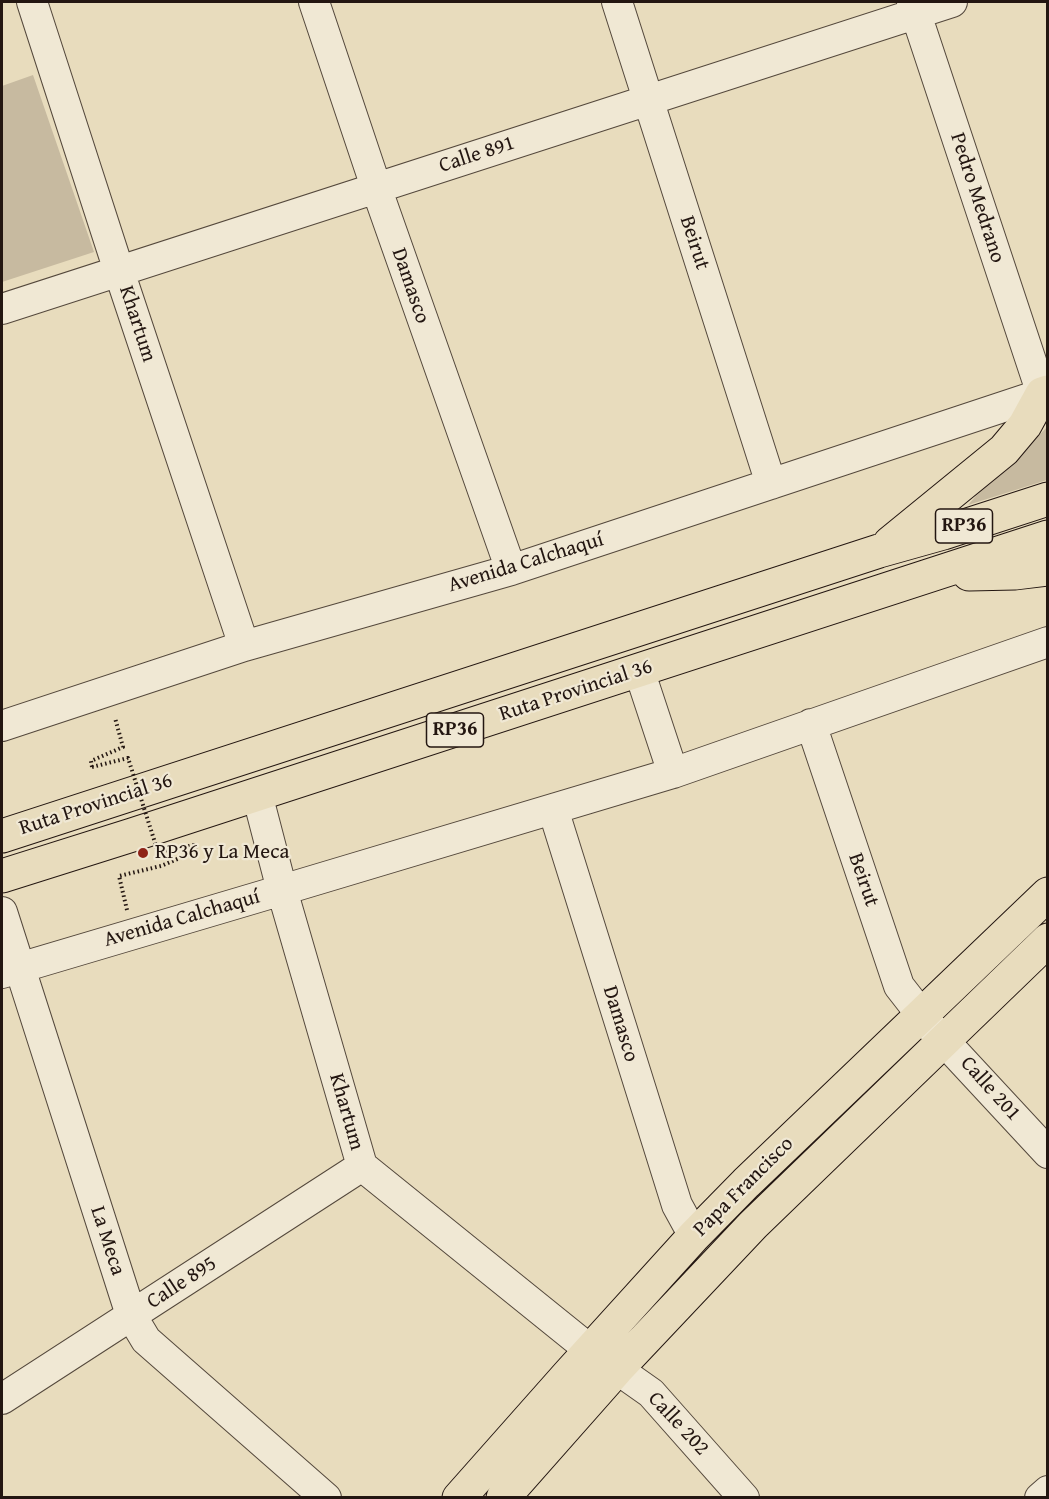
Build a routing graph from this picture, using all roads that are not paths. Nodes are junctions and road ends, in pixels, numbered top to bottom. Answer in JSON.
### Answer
{"nodes":[{"id":1,"x":32,"y":2,"type":"edge"},
{"id":2,"x":314,"y":2,"type":"edge"},
{"id":3,"x":617,"y":2,"type":"edge"},
{"id":4,"x":952,"y":2,"type":"edge"},
{"id":5,"x":914,"y":7,"type":"edge"},
{"id":6,"x":648,"y":100,"type":"junction"},
{"id":7,"x":375,"y":187,"type":"junction"},
{"id":8,"x":119,"y":271,"type":"junction"},
{"id":9,"x":2,"y":309,"type":"edge"},
{"id":10,"x":1045,"y":393,"type":"edge"},
{"id":11,"x":771,"y":484,"type":"junction"},
{"id":12,"x":1047,"y":499,"type":"edge"},
{"id":13,"x":1047,"y":537,"type":"edge"},
{"id":14,"x":879,"y":551,"type":"junction"},
{"id":15,"x":1047,"y":569,"type":"edge"},
{"id":16,"x":511,"y":570,"type":"junction"},
{"id":17,"x":907,"y":583,"type":"junction"},
{"id":18,"x":1047,"y":642,"type":"edge"},
{"id":19,"x":244,"y":646,"type":"junction"},
{"id":20,"x":639,"y":670,"type":"junction"},
{"id":21,"x":811,"y":724,"type":"junction"},
{"id":22,"x":2,"y":726,"type":"edge"},
{"id":23,"x":673,"y":773,"type":"junction"},
{"id":24,"x":257,"y":794,"type":"junction"},
{"id":25,"x":553,"y":809,"type":"junction"},
{"id":26,"x":2,"y":836,"type":"edge"},
{"id":27,"x":2,"y":876,"type":"edge"},
{"id":28,"x":282,"y":890,"type":"junction"},
{"id":29,"x":1047,"y":894,"type":"edge"},
{"id":30,"x":2,"y":912,"type":"edge"},
{"id":31,"x":1047,"y":940,"type":"edge"},
{"id":32,"x":10,"y":970,"type":"edge"},
{"id":33,"x":932,"y":1027,"type":"junction"},
{"id":34,"x":1047,"y":1153,"type":"edge"},
{"id":35,"x":362,"y":1166,"type":"junction"},
{"id":36,"x":694,"y":1236,"type":"junction"},
{"id":37,"x":131,"y":1315,"type":"junction"},
{"id":38,"x":603,"y":1360,"type":"junction"},
{"id":39,"x":2,"y":1399,"type":"edge"},
{"id":40,"x":1047,"y":1491,"type":"edge"},
{"id":41,"x":326,"y":1497,"type":"edge"},
{"id":42,"x":459,"y":1497,"type":"edge"},
{"id":43,"x":503,"y":1497,"type":"edge"},
{"id":44,"x":744,"y":1497,"type":"edge"},
{"id":45,"x":1040,"y":1497,"type":"edge"}],
"edges":[{"from":1,"to":8,"type":"street","name":"Khartum"},
{"from":2,"to":7,"type":"street","name":"Damasco"},
{"from":3,"to":6,"type":"street","name":"Beirut"},
{"from":4,"to":5,"type":"street","name":"Calle 891"},
{"from":5,"to":6,"type":"street","name":"Calle 891"},
{"from":5,"to":10,"type":"street","name":"Pedro Medrano"},
{"from":6,"to":7,"type":"street","name":"Calle 891"},
{"from":6,"to":11,"type":"street","name":"Beirut"},
{"from":7,"to":8,"type":"street","name":"Calle 891"},
{"from":7,"to":16,"type":"street","name":"Damasco"},
{"from":8,"to":9,"type":"street","name":"Calle 891"},
{"from":8,"to":19,"type":"street","name":"Khartum"},
{"from":10,"to":11,"type":"street","name":"Avenida Calchaquí"},
{"from":10,"to":14,"type":"main road"},
{"from":11,"to":16,"type":"street","name":"Avenida Calchaquí"},
{"from":12,"to":14,"type":"main road","name":"Ruta Provincial 36","number":"RP36"},
{"from":13,"to":17,"type":"main road","name":"Ruta Provincial 36","number":"RP36"},
{"from":14,"to":26,"type":"main road","name":"Ruta Provincial 36","number":"RP36"},
{"from":15,"to":17,"type":"main road"},
{"from":16,"to":19,"type":"street","name":"Avenida Calchaquí"},
{"from":17,"to":20,"type":"main road","name":"Ruta Provincial 36","number":"RP36"},
{"from":18,"to":21,"type":"street","name":"Avenida Calchaquí"},
{"from":19,"to":22,"type":"street","name":"Avenida Calchaquí"},
{"from":20,"to":23,"type":"street"},
{"from":20,"to":24,"type":"main road","name":"Ruta Provincial 36","number":"RP36"},
{"from":21,"to":23,"type":"street","name":"Avenida Calchaquí"},
{"from":21,"to":33,"type":"street","name":"Beirut"},
{"from":23,"to":25,"type":"street","name":"Avenida Calchaquí"},
{"from":24,"to":27,"type":"main road","name":"Ruta Provincial 36","number":"RP36"},
{"from":24,"to":28,"type":"street","name":"Khartum"},
{"from":25,"to":28,"type":"street","name":"Avenida Calchaquí"},
{"from":25,"to":36,"type":"street","name":"Damasco"},
{"from":28,"to":32,"type":"street","name":"Avenida Calchaquí"},
{"from":28,"to":35,"type":"street","name":"Khartum"},
{"from":29,"to":33,"type":"main road","name":"Papa Francisco"},
{"from":30,"to":32,"type":"street","name":"La Meca"},
{"from":31,"to":33,"type":"main road","name":"Papa Francisco"},
{"from":32,"to":37,"type":"street","name":"La Meca"},
{"from":33,"to":34,"type":"street","name":"Calle 201"},
{"from":33,"to":36,"type":"main road","name":"Papa Francisco"},
{"from":33,"to":38,"type":"main road","name":"Papa Francisco"},
{"from":35,"to":37,"type":"street","name":"Calle 895"},
{"from":35,"to":38,"type":"street","name":"Khartum"},
{"from":36,"to":38,"type":"main road","name":"Papa Francisco"},
{"from":37,"to":39,"type":"street","name":"Calle 895"},
{"from":37,"to":41,"type":"street","name":"La Meca"},
{"from":38,"to":42,"type":"main road","name":"Papa Francisco"},
{"from":38,"to":43,"type":"main road","name":"Papa Francisco"},
{"from":38,"to":44,"type":"street","name":"Calle 202"},
{"from":40,"to":45,"type":"street"}]}
